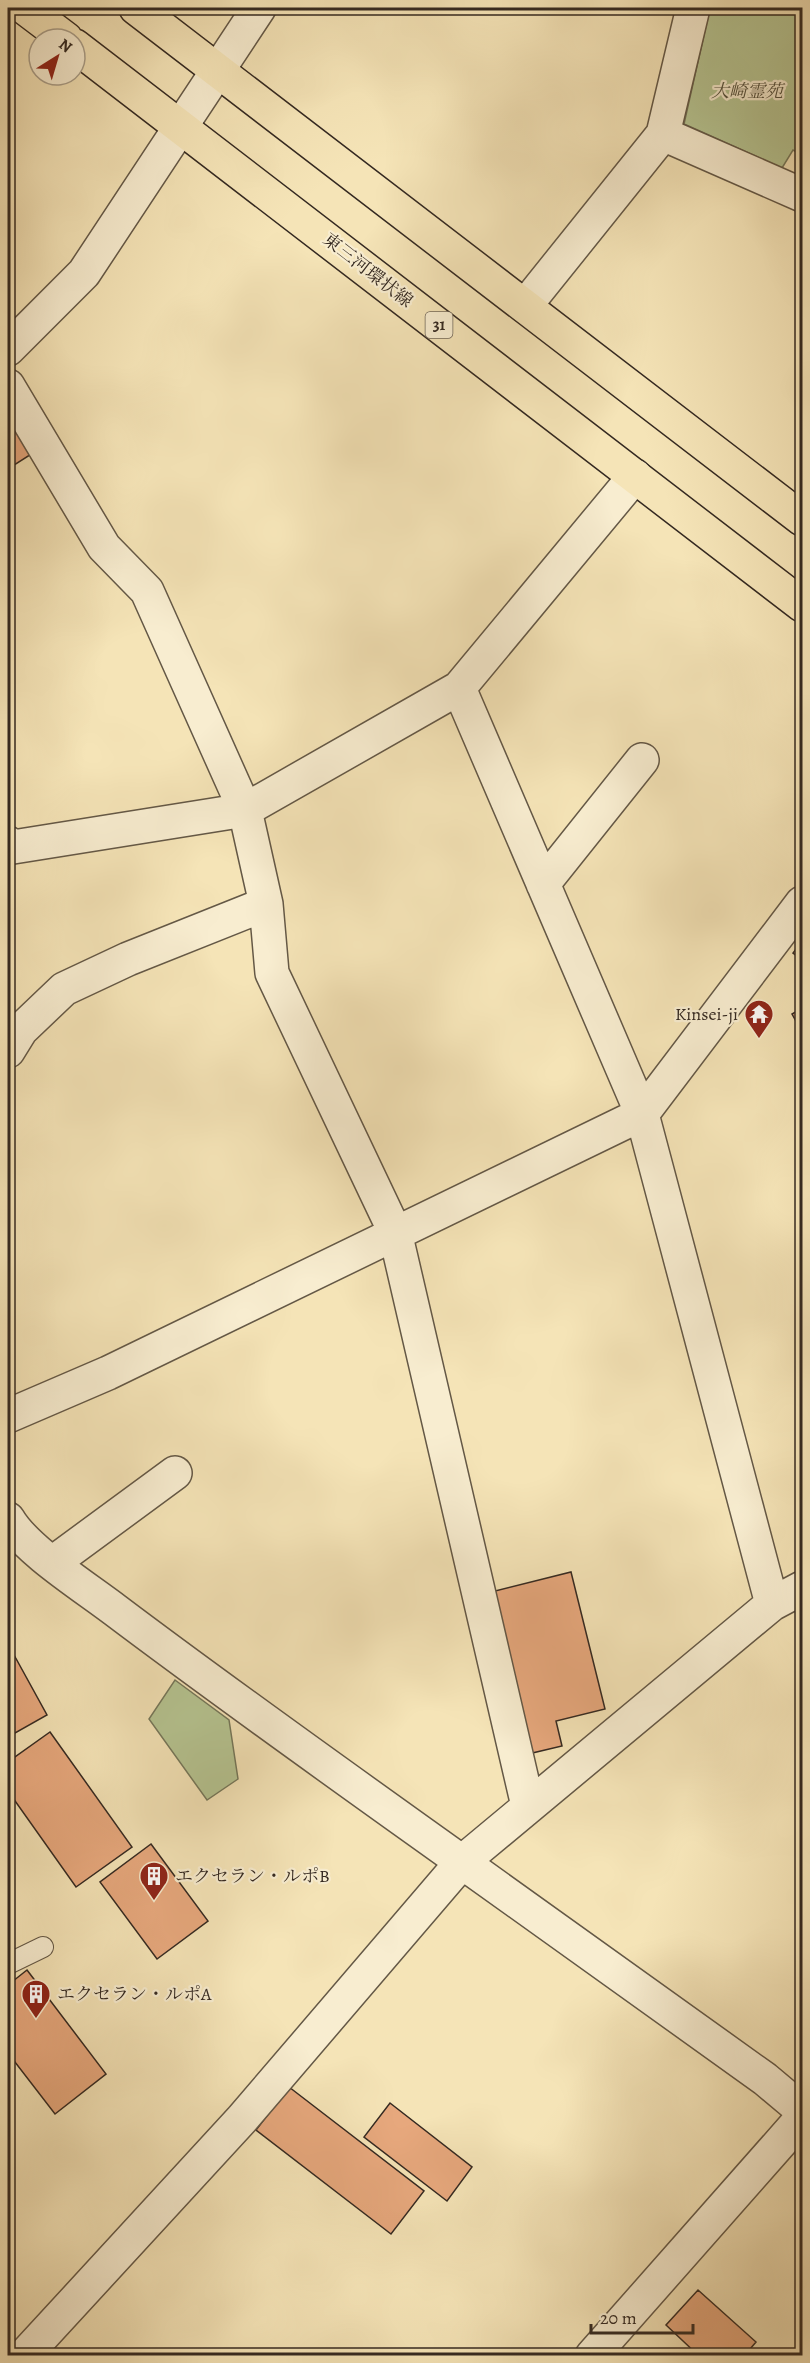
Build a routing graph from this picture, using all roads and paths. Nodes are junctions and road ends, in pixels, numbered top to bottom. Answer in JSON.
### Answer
{"nodes":[{"id":1,"x":25,"y":8,"type":"edge"},
{"id":2,"x":136,"y":8,"type":"edge"},
{"id":3,"x":259,"y":8,"type":"edge"},
{"id":4,"x":693,"y":8,"type":"edge"},
{"id":5,"x":50,"y":27,"type":"edge"},
{"id":6,"x":87,"y":55,"type":"edge"},
{"id":7,"x":219,"y":71,"type":"junction"},
{"id":8,"x":181,"y":127,"type":"junction"},
{"id":9,"x":663,"y":134,"type":"junction"},
{"id":10,"x":802,"y":195,"type":"edge"},
{"id":11,"x":525,"y":306,"type":"junction"},
{"id":12,"x":8,"y":349,"type":"edge"},
{"id":13,"x":8,"y":386,"type":"edge"},
{"id":14,"x":634,"y":476,"type":"junction"},
{"id":15,"x":802,"y":519,"type":"edge"},
{"id":16,"x":802,"y":605,"type":"edge"},
{"id":17,"x":459,"y":688,"type":"junction"},
{"id":18,"x":642,"y":760,"type":"dead end"},
{"id":19,"x":245,"y":810,"type":"junction"},
{"id":20,"x":8,"y":843,"type":"edge"},
{"id":21,"x":543,"y":884,"type":"junction"},
{"id":22,"x":802,"y":903,"type":"edge"},
{"id":23,"x":266,"y":904,"type":"junction"},
{"id":24,"x":8,"y":1051,"type":"edge"},
{"id":25,"x":642,"y":1114,"type":"junction"},
{"id":26,"x":395,"y":1232,"type":"junction"},
{"id":27,"x":8,"y":1416,"type":"edge"},
{"id":28,"x":175,"y":1473,"type":"dead end"},
{"id":29,"x":8,"y":1519,"type":"edge"},
{"id":30,"x":54,"y":1562,"type":"junction"},
{"id":31,"x":802,"y":1588,"type":"edge"},
{"id":32,"x":772,"y":1604,"type":"junction"},
{"id":33,"x":528,"y":1806,"type":"junction"},
{"id":34,"x":462,"y":1862,"type":"junction"},
{"id":35,"x":43,"y":1947,"type":"dead end"},
{"id":36,"x":8,"y":1964,"type":"edge"},
{"id":37,"x":802,"y":2110,"type":"edge"},
{"id":38,"x":802,"y":2118,"type":"edge"},
{"id":39,"x":24,"y":2355,"type":"edge"},
{"id":40,"x":592,"y":2355,"type":"edge"}],
"edges":[{"from":1,"to":5,"type":"main road"},
{"from":2,"to":7,"type":"main road"},
{"from":3,"to":7,"type":"street"},
{"from":4,"to":9,"type":"street"},
{"from":6,"to":8,"type":"main road","name":"東三河環状線","number":"31"},
{"from":7,"to":8,"type":"street"},
{"from":7,"to":11,"type":"main road"},
{"from":8,"to":12,"type":"street"},
{"from":8,"to":14,"type":"main road","name":"東三河環状線","number":"31"},
{"from":9,"to":10,"type":"street"},
{"from":9,"to":11,"type":"street"},
{"from":11,"to":15,"type":"main road"},
{"from":13,"to":19,"type":"street"},
{"from":14,"to":16,"type":"main road","name":"東三河環状線","number":"31"},
{"from":14,"to":17,"type":"street"},
{"from":17,"to":19,"type":"street"},
{"from":17,"to":21,"type":"street"},
{"from":18,"to":21,"type":"street"},
{"from":19,"to":20,"type":"street"},
{"from":19,"to":23,"type":"street"},
{"from":21,"to":25,"type":"street"},
{"from":22,"to":25,"type":"street"},
{"from":23,"to":24,"type":"street"},
{"from":23,"to":26,"type":"street"},
{"from":25,"to":26,"type":"street"},
{"from":25,"to":32,"type":"street"},
{"from":26,"to":27,"type":"street"},
{"from":26,"to":33,"type":"street"},
{"from":28,"to":30,"type":"street"},
{"from":29,"to":30,"type":"street"},
{"from":30,"to":34,"type":"street"},
{"from":31,"to":32,"type":"street"},
{"from":32,"to":33,"type":"street"},
{"from":33,"to":34,"type":"street"},
{"from":34,"to":37,"type":"street"},
{"from":34,"to":39,"type":"street"},
{"from":35,"to":36,"type":"lane"},
{"from":38,"to":40,"type":"street"}]}
